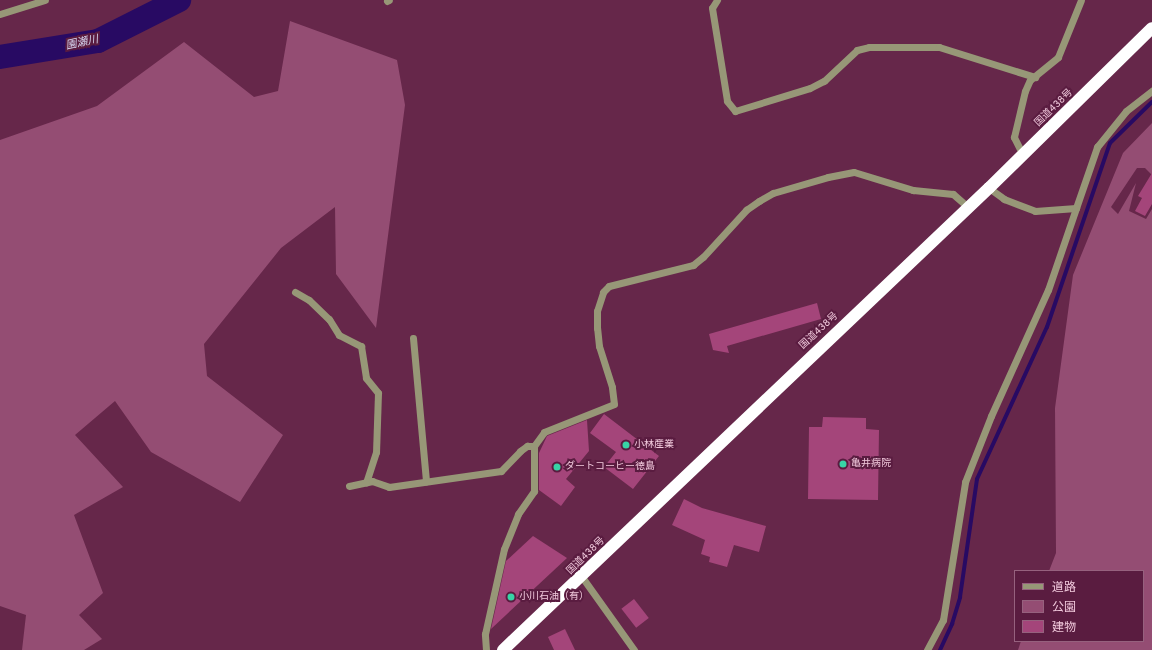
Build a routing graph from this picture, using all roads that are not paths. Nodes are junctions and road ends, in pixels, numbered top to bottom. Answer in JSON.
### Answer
{"nodes":[{"id":1,"x":45,"y":0,"type":"edge"},
{"id":2,"x":717,"y":0,"type":"edge"},
{"id":3,"x":1081,"y":0,"type":"edge"},
{"id":4,"x":0,"y":14,"type":"edge"},
{"id":5,"x":1152,"y":28,"type":"edge"},
{"id":6,"x":1035,"y":77,"type":"junction"},
{"id":7,"x":1152,"y":91,"type":"edge"},
{"id":8,"x":1022,"y":155,"type":"junction"},
{"id":9,"x":989,"y":188,"type":"junction"},
{"id":10,"x":968,"y":207,"type":"junction"},
{"id":11,"x":1076,"y":208,"type":"junction"},
{"id":12,"x":295,"y":292,"type":"dead end"},
{"id":13,"x":413,"y":338,"type":"dead end"},
{"id":14,"x":534,"y":446,"type":"junction"},
{"id":15,"x":426,"y":481,"type":"junction"},
{"id":16,"x":366,"y":482,"type":"junction"},
{"id":17,"x":349,"y":486,"type":"dead end"},
{"id":18,"x":582,"y":577,"type":"junction"},
{"id":19,"x":486,"y":650,"type":"edge"},
{"id":20,"x":502,"y":650,"type":"edge"},
{"id":21,"x":634,"y":650,"type":"edge"},
{"id":22,"x":928,"y":650,"type":"edge"}],
"edges":[{"from":1,"to":4,"type":"street"},
{"from":2,"to":6,"type":"street"},
{"from":3,"to":6,"type":"street"},
{"from":5,"to":8,"type":"highway","name":"国道438号"},
{"from":6,"to":8,"type":"street"},
{"from":7,"to":11,"type":"street"},
{"from":8,"to":9,"type":"highway","name":"国道438号"},
{"from":9,"to":10,"type":"highway","name":"国道438号"},
{"from":9,"to":11,"type":"street"},
{"from":10,"to":14,"type":"street"},
{"from":10,"to":18,"type":"highway","name":"国道438号"},
{"from":11,"to":22,"type":"street"},
{"from":12,"to":16,"type":"street"},
{"from":13,"to":15,"type":"street"},
{"from":14,"to":15,"type":"street"},
{"from":14,"to":19,"type":"street"},
{"from":15,"to":16,"type":"street"},
{"from":16,"to":17,"type":"street"},
{"from":18,"to":20,"type":"highway","name":"国道438号"},
{"from":18,"to":21,"type":"street"}]}
